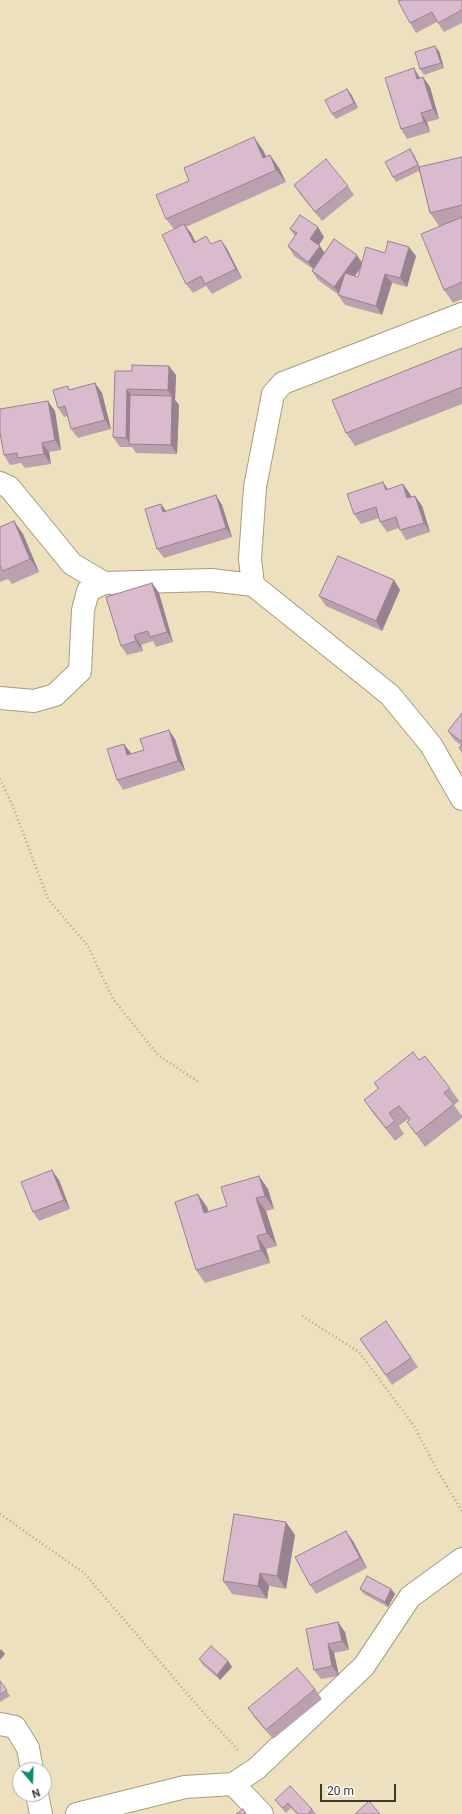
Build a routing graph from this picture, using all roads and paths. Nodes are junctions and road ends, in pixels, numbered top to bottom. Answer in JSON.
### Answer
{"nodes":[{"id":1,"x":462,"y":314,"type":"edge"},
{"id":2,"x":0,"y":483,"type":"edge"},
{"id":3,"x":104,"y":582,"type":"junction"},
{"id":4,"x":253,"y":585,"type":"junction"},
{"id":5,"x":0,"y":698,"type":"edge"},
{"id":6,"x":0,"y":779,"type":"edge"},
{"id":7,"x":462,"y":799,"type":"edge"},
{"id":8,"x":200,"y":1083,"type":"dead end"},
{"id":9,"x":302,"y":1316,"type":"dead end"},
{"id":10,"x":462,"y":1511,"type":"edge"},
{"id":11,"x":0,"y":1514,"type":"edge"},
{"id":12,"x":462,"y":1559,"type":"edge"},
{"id":13,"x":0,"y":1724,"type":"edge"},
{"id":14,"x":31,"y":1762,"type":"edge"},
{"id":15,"x":256,"y":1769,"type":"junction"},
{"id":16,"x":233,"y":1784,"type":"junction"},
{"id":17,"x":39,"y":1802,"type":"edge"},
{"id":18,"x":42,"y":1814,"type":"edge"},
{"id":19,"x":78,"y":1814,"type":"edge"},
{"id":20,"x":262,"y":1814,"type":"edge"}],
"edges":[{"from":1,"to":4,"type":"street"},
{"from":2,"to":3,"type":"street"},
{"from":3,"to":4,"type":"street"},
{"from":3,"to":5,"type":"street"},
{"from":4,"to":7,"type":"street"},
{"from":6,"to":8,"type":"path"},
{"from":9,"to":10,"type":"path"},
{"from":11,"to":15,"type":"path"},
{"from":12,"to":15,"type":"street"},
{"from":13,"to":14,"type":"street"},
{"from":15,"to":16,"type":"street"},
{"from":16,"to":19,"type":"street"},
{"from":16,"to":20,"type":"street"},
{"from":17,"to":18,"type":"street"}]}
